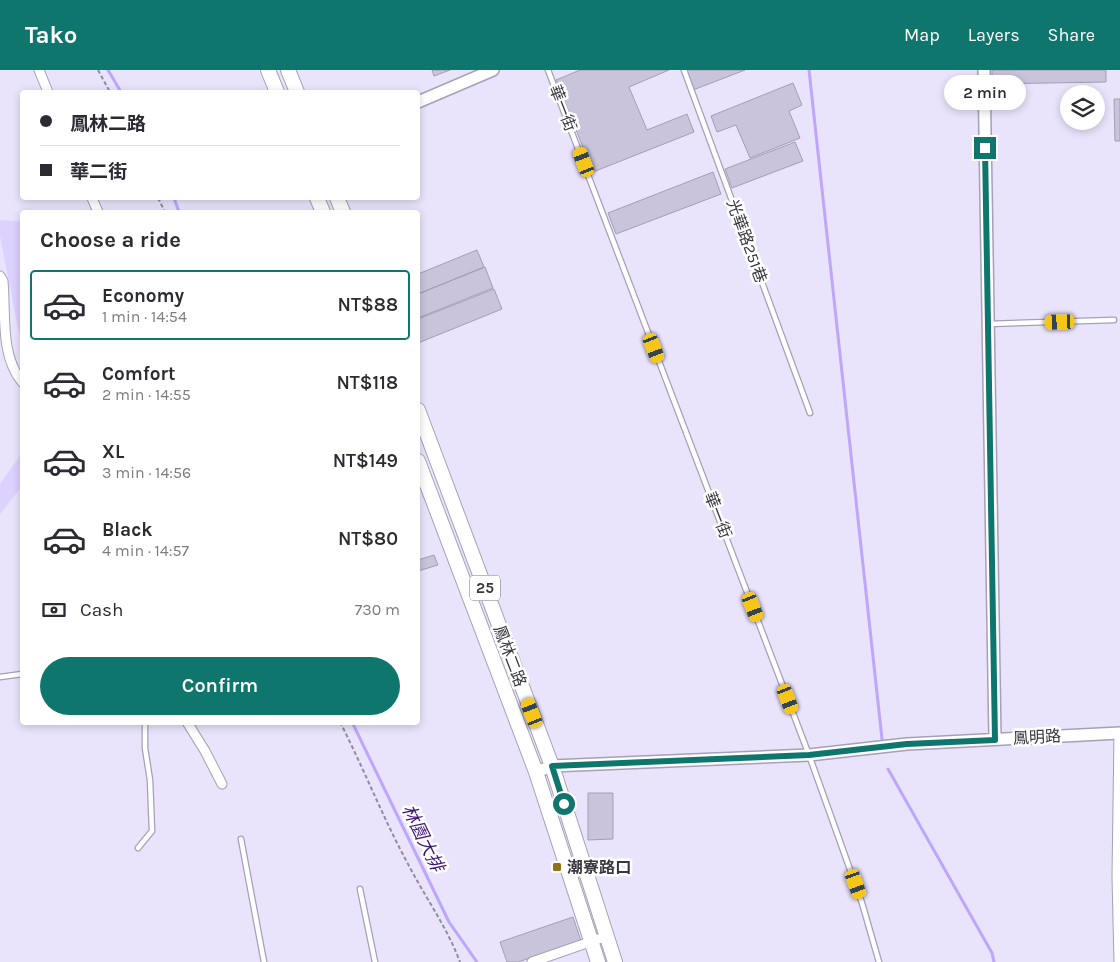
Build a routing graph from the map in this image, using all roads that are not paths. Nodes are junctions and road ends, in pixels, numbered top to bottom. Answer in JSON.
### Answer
{"nodes":[{"id":1,"x":39,"y":70,"type":"edge"},
{"id":2,"x":268,"y":70,"type":"edge"},
{"id":3,"x":288,"y":70,"type":"edge"},
{"id":4,"x":493,"y":70,"type":"edge"},
{"id":5,"x":548,"y":70,"type":"edge"},
{"id":6,"x":684,"y":70,"type":"edge"},
{"id":7,"x":984,"y":70,"type":"edge"},
{"id":8,"x":47,"y":90,"type":"edge"},
{"id":9,"x":275,"y":90,"type":"edge"},
{"id":10,"x":296,"y":90,"type":"edge"},
{"id":11,"x":420,"y":101,"type":"edge"},
{"id":12,"x":0,"y":276,"type":"edge"},
{"id":13,"x":1114,"y":320,"type":"dead end"},
{"id":14,"x":988,"y":324,"type":"junction"},
{"id":15,"x":20,"y":379,"type":"edge"},
{"id":16,"x":810,"y":413,"type":"dead end"},
{"id":17,"x":420,"y":415,"type":"edge"},
{"id":18,"x":420,"y":466,"type":"edge"},
{"id":19,"x":20,"y":674,"type":"edge"},
{"id":20,"x":0,"y":677,"type":"edge"},
{"id":21,"x":145,"y":725,"type":"edge"},
{"id":22,"x":189,"y":725,"type":"edge"},
{"id":23,"x":1120,"y":733,"type":"edge"},
{"id":24,"x":995,"y":740,"type":"junction"},
{"id":25,"x":809,"y":755,"type":"junction"},
{"id":26,"x":552,"y":766,"type":"junction"},
{"id":27,"x":536,"y":772,"type":"junction"},
{"id":28,"x":222,"y":784,"type":"dead end"},
{"id":29,"x":241,"y":840,"type":"dead end"},
{"id":30,"x":138,"y":848,"type":"dead end"},
{"id":31,"x":360,"y":889,"type":"dead end"},
{"id":32,"x":607,"y":936,"type":"junction"},
{"id":33,"x":591,"y":941,"type":"junction"},
{"id":34,"x":264,"y":962,"type":"edge"},
{"id":35,"x":374,"y":962,"type":"edge"},
{"id":36,"x":532,"y":962,"type":"edge"},
{"id":37,"x":598,"y":962,"type":"edge"},
{"id":38,"x":615,"y":962,"type":"edge"},
{"id":39,"x":879,"y":962,"type":"edge"},
{"id":40,"x":1118,"y":962,"type":"edge"}],
"edges":[{"from":1,"to":8,"type":"street"},
{"from":2,"to":9,"type":"main road"},
{"from":3,"to":10,"type":"main road"},
{"from":4,"to":11,"type":"street"},
{"from":5,"to":25,"type":"lane","name":"華一街"},
{"from":6,"to":16,"type":"lane","name":"光華路251巷"},
{"from":7,"to":14,"type":"street"},
{"from":12,"to":15,"type":"street"},
{"from":13,"to":14,"type":"lane"},
{"from":14,"to":24,"type":"street"},
{"from":17,"to":26,"type":"main road","name":"鳳林二路","number":"25"},
{"from":18,"to":27,"type":"main road","name":"鳳林二路","number":"25"},
{"from":19,"to":20,"type":"lane"},
{"from":21,"to":30,"type":"lane"},
{"from":22,"to":28,"type":"street"},
{"from":23,"to":24,"type":"street","name":"鳳明路"},
{"from":23,"to":40,"type":"street"},
{"from":24,"to":25,"type":"street","name":"鳳明路"},
{"from":25,"to":26,"type":"street","name":"鳳明路"},
{"from":25,"to":39,"type":"lane","name":"華一街"},
{"from":26,"to":27,"type":"street","name":"鳳明路"},
{"from":26,"to":32,"type":"main road","name":"鳳林二路","number":"25"},
{"from":27,"to":33,"type":"main road","name":"鳳林二路","number":"25"},
{"from":29,"to":34,"type":"lane"},
{"from":31,"to":35,"type":"lane"},
{"from":32,"to":33,"type":"street"},
{"from":32,"to":38,"type":"main road","name":"鳳林二路","number":"25"},
{"from":33,"to":36,"type":"street"},
{"from":33,"to":37,"type":"main road","name":"鳳林二路","number":"25"}]}
